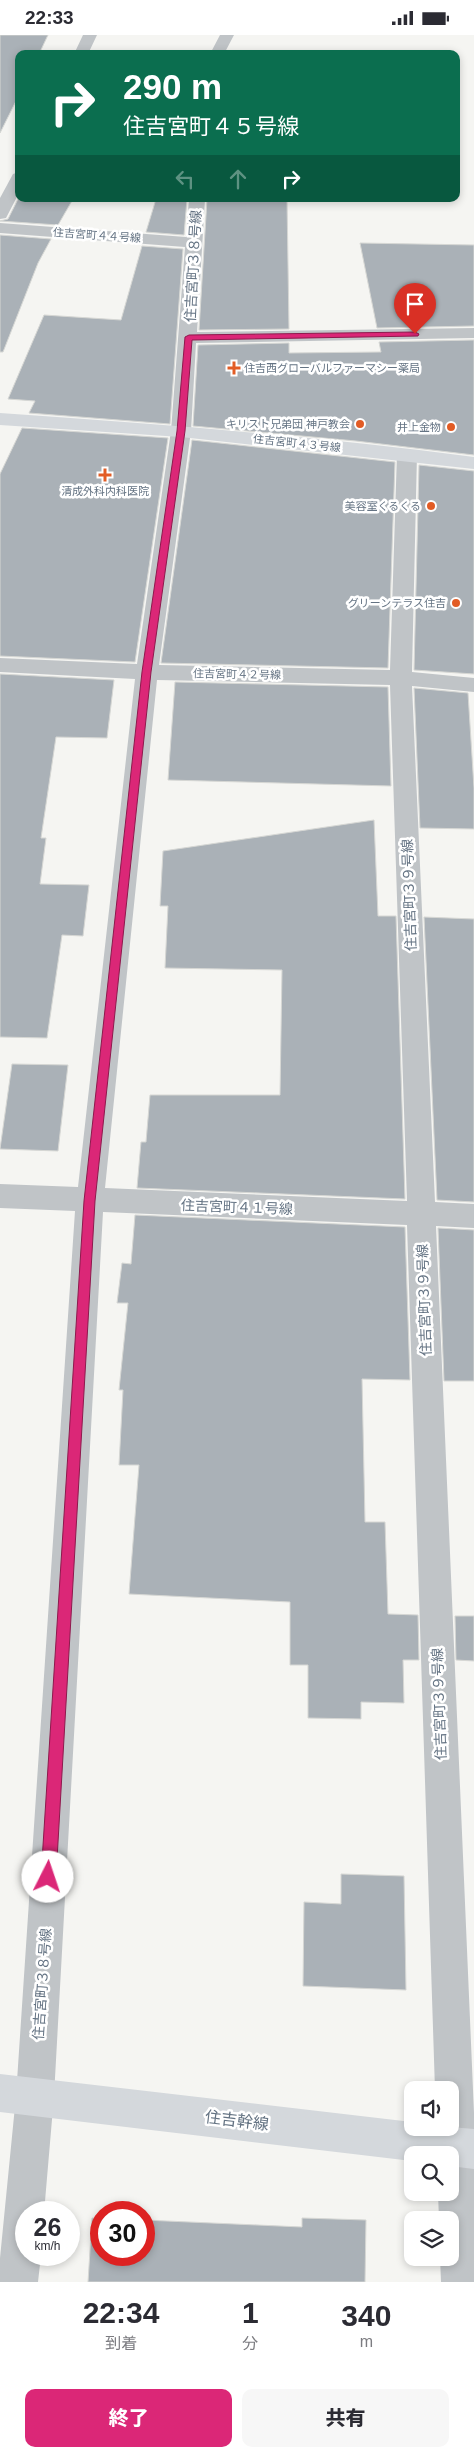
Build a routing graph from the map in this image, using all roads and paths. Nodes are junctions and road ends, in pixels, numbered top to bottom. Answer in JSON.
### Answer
{"nodes":[{"id":1,"x":90,"y":35,"type":"edge"},
{"id":2,"x":227,"y":35,"type":"edge"},
{"id":3,"x":83,"y":50,"type":"edge"},
{"id":4,"x":219,"y":50,"type":"edge"},
{"id":5,"x":15,"y":185,"type":"edge"},
{"id":6,"x":197,"y":202,"type":"edge"},
{"id":7,"x":0,"y":215,"type":"edge"},
{"id":8,"x":0,"y":228,"type":"edge"},
{"id":9,"x":194,"y":243,"type":"junction"},
{"id":10,"x":474,"y":333,"type":"edge"},
{"id":11,"x":189,"y":337,"type":"junction"},
{"id":12,"x":0,"y":419,"type":"edge"},
{"id":13,"x":181,"y":431,"type":"junction"},
{"id":14,"x":407,"y":453,"type":"junction"},
{"id":15,"x":472,"y":462,"type":"edge"},
{"id":16,"x":0,"y":665,"type":"edge"},
{"id":17,"x":147,"y":672,"type":"junction"},
{"id":18,"x":401,"y":678,"type":"junction"},
{"id":19,"x":474,"y":685,"type":"edge"},
{"id":20,"x":0,"y":1196,"type":"edge"},
{"id":21,"x":90,"y":1201,"type":"junction"},
{"id":22,"x":420,"y":1214,"type":"junction"},
{"id":23,"x":474,"y":1216,"type":"edge"},
{"id":24,"x":17,"y":2095,"type":"edge"},
{"id":25,"x":465,"y":2147,"type":"edge"},
{"id":26,"x":18,"y":2282,"type":"edge"},
{"id":27,"x":461,"y":2282,"type":"edge"}],
"edges":[{"from":1,"to":3,"type":"street"},
{"from":2,"to":4,"type":"street"},
{"from":5,"to":7,"type":"street"},
{"from":6,"to":9,"type":"street","name":"住吉宮町３８号線"},
{"from":8,"to":9,"type":"street","name":"住吉宮町４４号線"},
{"from":9,"to":11,"type":"street","name":"住吉宮町３８号線"},
{"from":10,"to":11,"type":"street"},
{"from":11,"to":13,"type":"street","name":"住吉宮町３８号線"},
{"from":12,"to":13,"type":"street","name":"住吉宮町４３号線"},
{"from":13,"to":14,"type":"street","name":"住吉宮町４３号線"},
{"from":13,"to":17,"type":"street","name":"住吉宮町３８号線"},
{"from":14,"to":15,"type":"street","name":"住吉宮町４３号線"},
{"from":14,"to":18,"type":"street","name":"住吉宮町３９号線"},
{"from":16,"to":17,"type":"street","name":"住吉宮町４２号線"},
{"from":17,"to":18,"type":"street","name":"住吉宮町４２号線"},
{"from":17,"to":21,"type":"street","name":"住吉宮町３８号線"},
{"from":18,"to":19,"type":"street","name":"住吉宮町４２号線"},
{"from":18,"to":22,"type":"street","name":"住吉宮町３９号線"},
{"from":20,"to":21,"type":"street","name":"住吉宮町４１号線"},
{"from":21,"to":22,"type":"street","name":"住吉宮町４１号線"},
{"from":21,"to":24,"type":"street","name":"住吉宮町３８号線"},
{"from":22,"to":23,"type":"street","name":"住吉宮町４１号線"},
{"from":22,"to":25,"type":"street","name":"住吉宮町３９号線"},
{"from":24,"to":25,"type":"street","name":"住吉幹線"},
{"from":24,"to":26,"type":"street","name":"住吉宮町３８号線"},
{"from":25,"to":27,"type":"street","name":"住吉宮町３９号線"}]}
